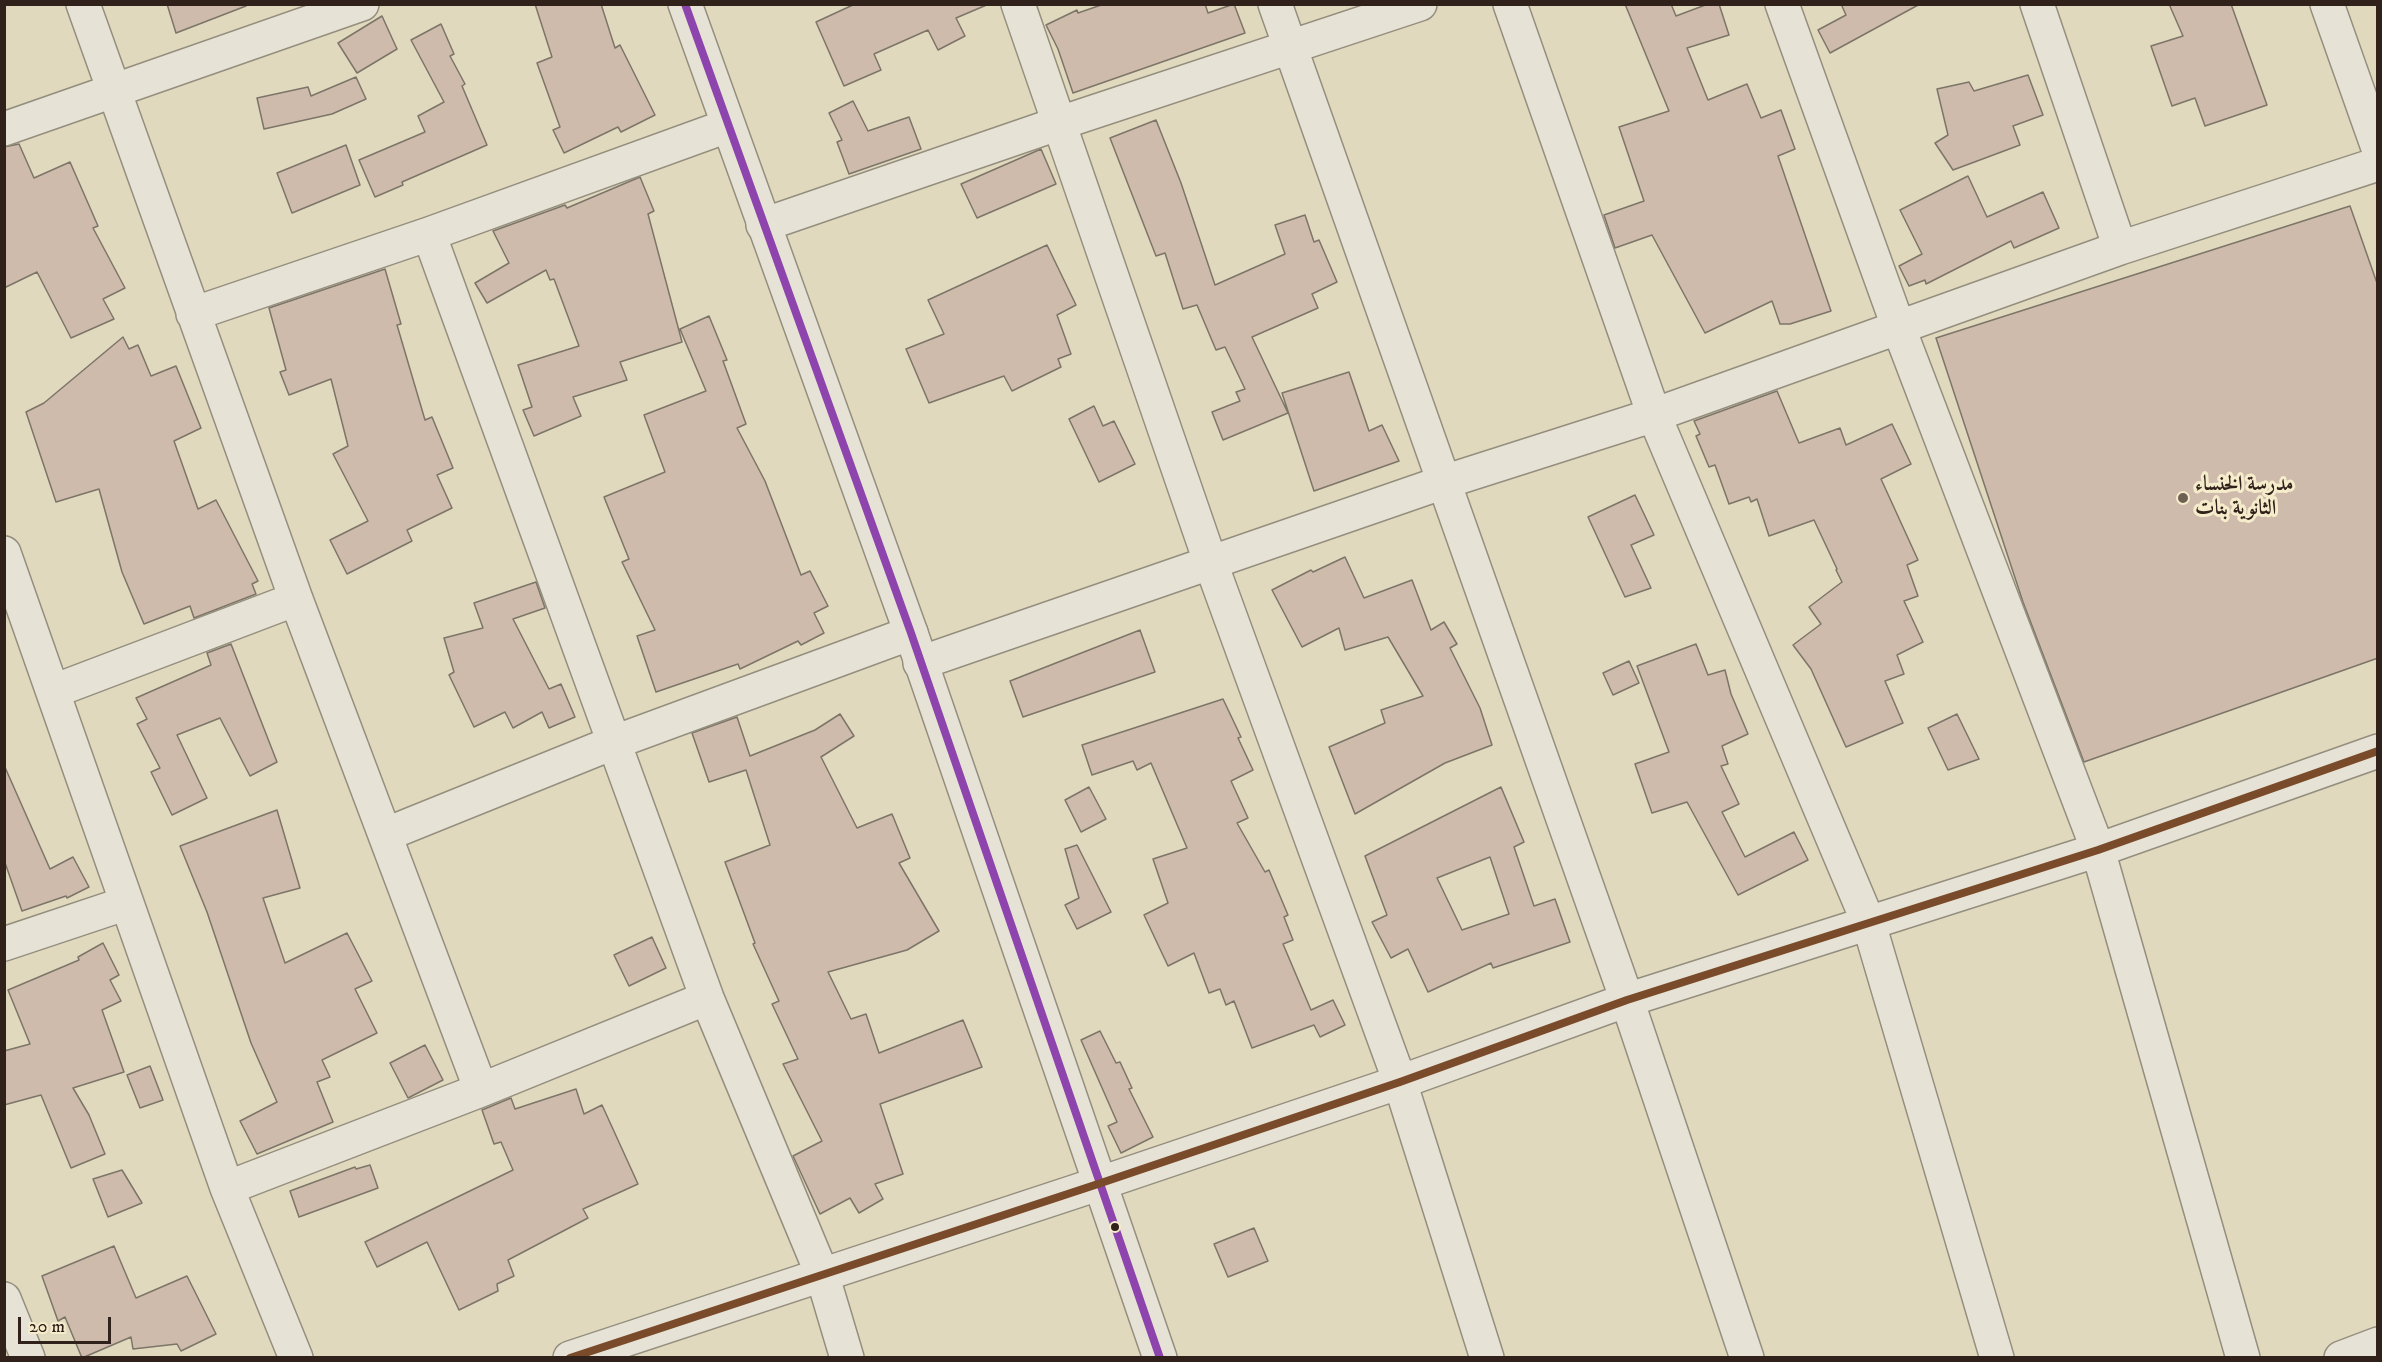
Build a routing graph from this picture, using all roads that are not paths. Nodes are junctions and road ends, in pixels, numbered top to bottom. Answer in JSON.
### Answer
{"nodes":[{"id":1,"x":82,"y":4,"type":"edge"},
{"id":2,"x":685,"y":4,"type":"edge"},
{"id":3,"x":1018,"y":4,"type":"edge"},
{"id":4,"x":1275,"y":4,"type":"edge"},
{"id":5,"x":1420,"y":4,"type":"edge"},
{"id":6,"x":1510,"y":4,"type":"edge"},
{"id":7,"x":1782,"y":4,"type":"edge"},
{"id":8,"x":2037,"y":4,"type":"edge"},
{"id":9,"x":2327,"y":4,"type":"edge"},
{"id":10,"x":360,"y":5,"type":"edge"},
{"id":11,"x":1290,"y":46,"type":"junction"},
{"id":12,"x":114,"y":92,"type":"junction"},
{"id":13,"x":1060,"y":123,"type":"junction"},
{"id":14,"x":727,"y":126,"type":"junction"},
{"id":15,"x":4,"y":129,"type":"edge"},
{"id":16,"x":2378,"y":148,"type":"edge"},
{"id":17,"x":2378,"y":164,"type":"edge"},
{"id":18,"x":763,"y":225,"type":"junction"},
{"id":19,"x":429,"y":234,"type":"junction"},
{"id":20,"x":2120,"y":248,"type":"junction"},
{"id":21,"x":193,"y":314,"type":"junction"},
{"id":22,"x":1898,"y":326,"type":"junction"},
{"id":23,"x":1654,"y":415,"type":"junction"},
{"id":24,"x":1444,"y":482,"type":"junction"},
{"id":25,"x":4,"y":553,"type":"edge"},
{"id":26,"x":1210,"y":561,"type":"junction"},
{"id":27,"x":296,"y":599,"type":"junction"},
{"id":28,"x":915,"y":648,"type":"junction"},
{"id":29,"x":54,"y":691,"type":"junction"},
{"id":30,"x":615,"y":742,"type":"junction"},
{"id":31,"x":2378,"y":751,"type":"edge"},
{"id":32,"x":387,"y":834,"type":"junction"},
{"id":33,"x":2098,"y":850,"type":"junction"},
{"id":34,"x":127,"y":903,"type":"junction"},
{"id":35,"x":1869,"y":924,"type":"junction"},
{"id":36,"x":4,"y":944,"type":"edge"},
{"id":37,"x":707,"y":998,"type":"junction"},
{"id":38,"x":1627,"y":1000,"type":"junction"},
{"id":39,"x":1401,"y":1082,"type":"junction"},
{"id":40,"x":481,"y":1090,"type":"junction"},
{"id":41,"x":1098,"y":1185,"type":"junction"},
{"id":42,"x":227,"y":1188,"type":"junction"},
{"id":43,"x":822,"y":1274,"type":"junction"},
{"id":44,"x":4,"y":1299,"type":"edge"},
{"id":45,"x":2378,"y":1344,"type":"edge"},
{"id":46,"x":572,"y":1357,"type":"edge"},
{"id":47,"x":28,"y":1358,"type":"edge"},
{"id":48,"x":296,"y":1358,"type":"edge"},
{"id":49,"x":847,"y":1358,"type":"edge"},
{"id":50,"x":1160,"y":1358,"type":"edge"},
{"id":51,"x":1487,"y":1358,"type":"edge"},
{"id":52,"x":1747,"y":1358,"type":"edge"},
{"id":53,"x":1997,"y":1358,"type":"edge"},
{"id":54,"x":2243,"y":1358,"type":"edge"},
{"id":55,"x":2341,"y":1358,"type":"edge"}],
"edges":[{"from":1,"to":12,"type":"street"},
{"from":2,"to":14,"type":"street"},
{"from":3,"to":13,"type":"street"},
{"from":4,"to":11,"type":"street"},
{"from":5,"to":11,"type":"street"},
{"from":6,"to":23,"type":"street"},
{"from":7,"to":22,"type":"street"},
{"from":8,"to":20,"type":"street"},
{"from":9,"to":16,"type":"street"},
{"from":10,"to":12,"type":"street"},
{"from":11,"to":13,"type":"street"},
{"from":11,"to":24,"type":"street"},
{"from":12,"to":15,"type":"street"},
{"from":12,"to":21,"type":"street"},
{"from":13,"to":18,"type":"street"},
{"from":13,"to":26,"type":"street"},
{"from":14,"to":18,"type":"street"},
{"from":14,"to":19,"type":"street"},
{"from":17,"to":20,"type":"street"},
{"from":18,"to":28,"type":"street"},
{"from":19,"to":21,"type":"street"},
{"from":19,"to":30,"type":"street"},
{"from":20,"to":22,"type":"street"},
{"from":21,"to":27,"type":"street"},
{"from":22,"to":23,"type":"street"},
{"from":22,"to":33,"type":"street"},
{"from":23,"to":24,"type":"street"},
{"from":23,"to":35,"type":"street"},
{"from":24,"to":26,"type":"street"},
{"from":24,"to":38,"type":"street"},
{"from":25,"to":29,"type":"street"},
{"from":26,"to":28,"type":"street"},
{"from":26,"to":39,"type":"street"},
{"from":27,"to":29,"type":"street"},
{"from":27,"to":32,"type":"street"},
{"from":28,"to":30,"type":"street"},
{"from":28,"to":41,"type":"street"},
{"from":29,"to":34,"type":"street"},
{"from":30,"to":32,"type":"street"},
{"from":30,"to":37,"type":"street"},
{"from":31,"to":33,"type":"street"},
{"from":32,"to":40,"type":"street"},
{"from":33,"to":35,"type":"street"},
{"from":33,"to":54,"type":"street"},
{"from":34,"to":36,"type":"street"},
{"from":34,"to":42,"type":"street"},
{"from":35,"to":38,"type":"street"},
{"from":35,"to":53,"type":"street"},
{"from":37,"to":40,"type":"street"},
{"from":37,"to":43,"type":"street"},
{"from":38,"to":39,"type":"street"},
{"from":38,"to":52,"type":"street"},
{"from":39,"to":41,"type":"street"},
{"from":39,"to":51,"type":"street"},
{"from":40,"to":42,"type":"street"},
{"from":41,"to":43,"type":"street"},
{"from":41,"to":50,"type":"street"},
{"from":42,"to":48,"type":"street"},
{"from":43,"to":46,"type":"street"},
{"from":43,"to":49,"type":"street"},
{"from":44,"to":47,"type":"street"},
{"from":45,"to":55,"type":"street"}]}
